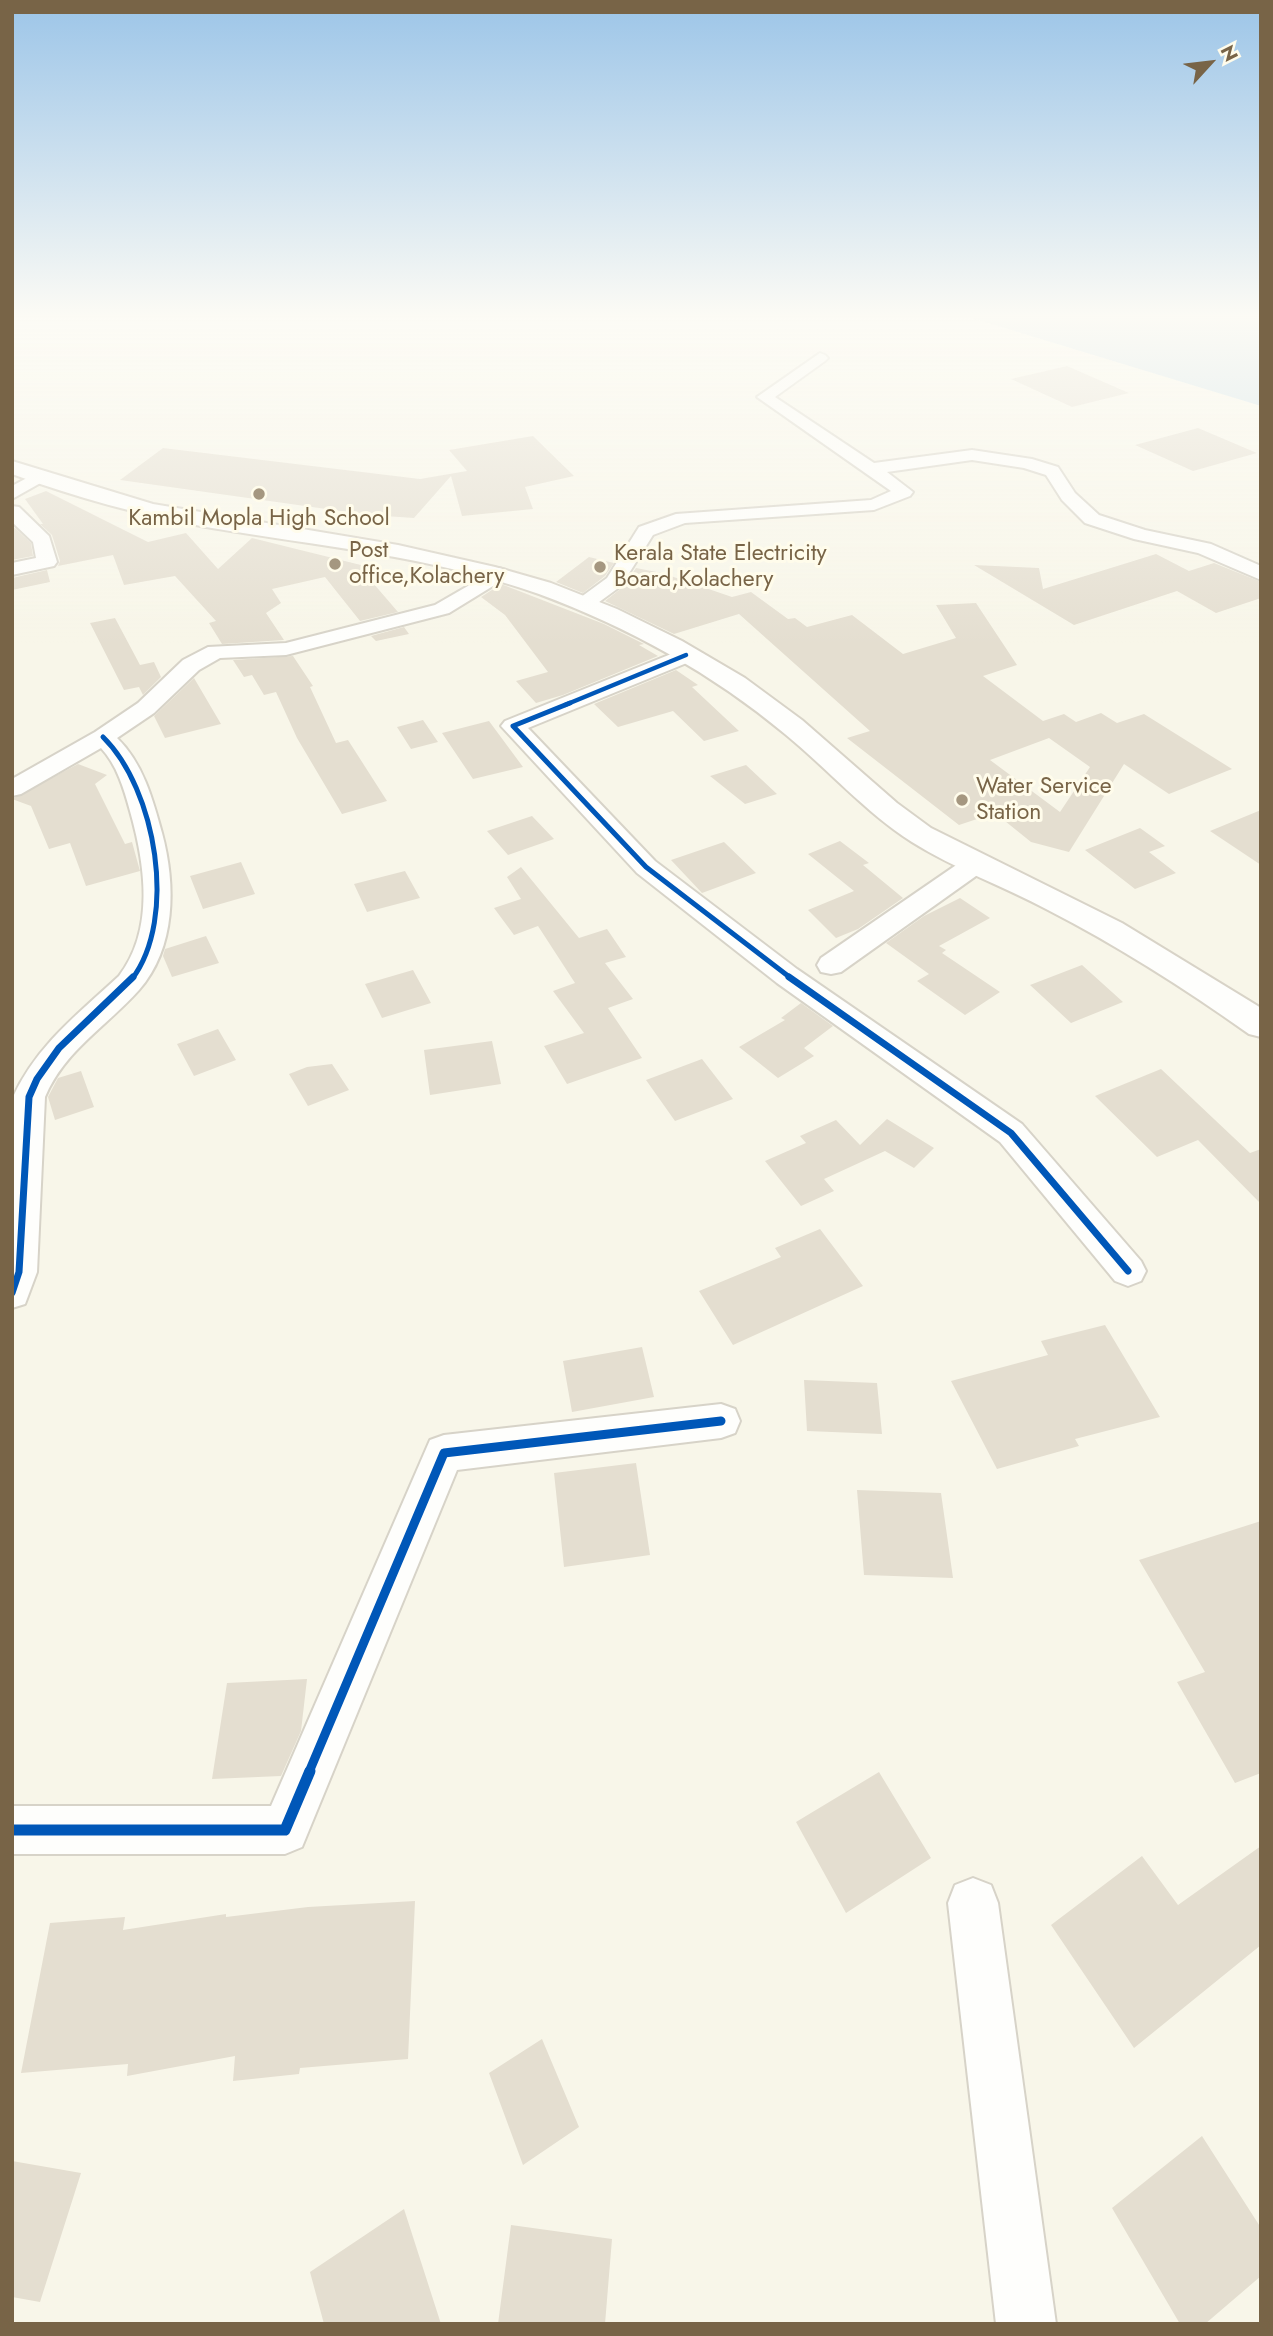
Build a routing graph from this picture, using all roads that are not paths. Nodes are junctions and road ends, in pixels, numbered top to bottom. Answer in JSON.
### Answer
{"nodes":[{"id":1,"x":810,"y":427,"type":"edge"},
{"id":2,"x":12,"y":467,"type":"edge"},
{"id":3,"x":871,"y":468,"type":"junction"},
{"id":4,"x":38,"y":477,"type":"junction"},
{"id":5,"x":12,"y":494,"type":"edge"},
{"id":6,"x":12,"y":511,"type":"edge"},
{"id":7,"x":12,"y":569,"type":"edge"},
{"id":8,"x":499,"y":574,"type":"junction"},
{"id":9,"x":1261,"y":574,"type":"edge"},
{"id":10,"x":584,"y":604,"type":"junction"},
{"id":11,"x":686,"y":655,"type":"junction"},
{"id":12,"x":103,"y":737,"type":"junction"},
{"id":13,"x":12,"y":789,"type":"edge"},
{"id":14,"x":974,"y":865,"type":"junction"},
{"id":15,"x":831,"y":964,"type":"dead end"},
{"id":16,"x":1261,"y":1025,"type":"edge"},
{"id":17,"x":1128,"y":1271,"type":"dead end"},
{"id":18,"x":12,"y":1293,"type":"edge"},
{"id":19,"x":721,"y":1421,"type":"dead end"},
{"id":20,"x":12,"y":1830,"type":"edge"},
{"id":21,"x":973,"y":1903,"type":"dead end"},
{"id":22,"x":1026,"y":2324,"type":"edge"}],
"edges":[{"from":1,"to":3,"type":"street"},
{"from":2,"to":4,"type":"main road"},
{"from":3,"to":9,"type":"street"},
{"from":3,"to":10,"type":"street"},
{"from":4,"to":5,"type":"street"},
{"from":4,"to":8,"type":"main road"},
{"from":6,"to":7,"type":"street"},
{"from":8,"to":10,"type":"main road"},
{"from":8,"to":12,"type":"street"},
{"from":10,"to":11,"type":"main road"},
{"from":11,"to":14,"type":"main road"},
{"from":11,"to":17,"type":"street"},
{"from":12,"to":13,"type":"street"},
{"from":12,"to":18,"type":"street"},
{"from":14,"to":15,"type":"street"},
{"from":14,"to":16,"type":"main road"},
{"from":19,"to":20,"type":"street"},
{"from":21,"to":22,"type":"street"}]}
